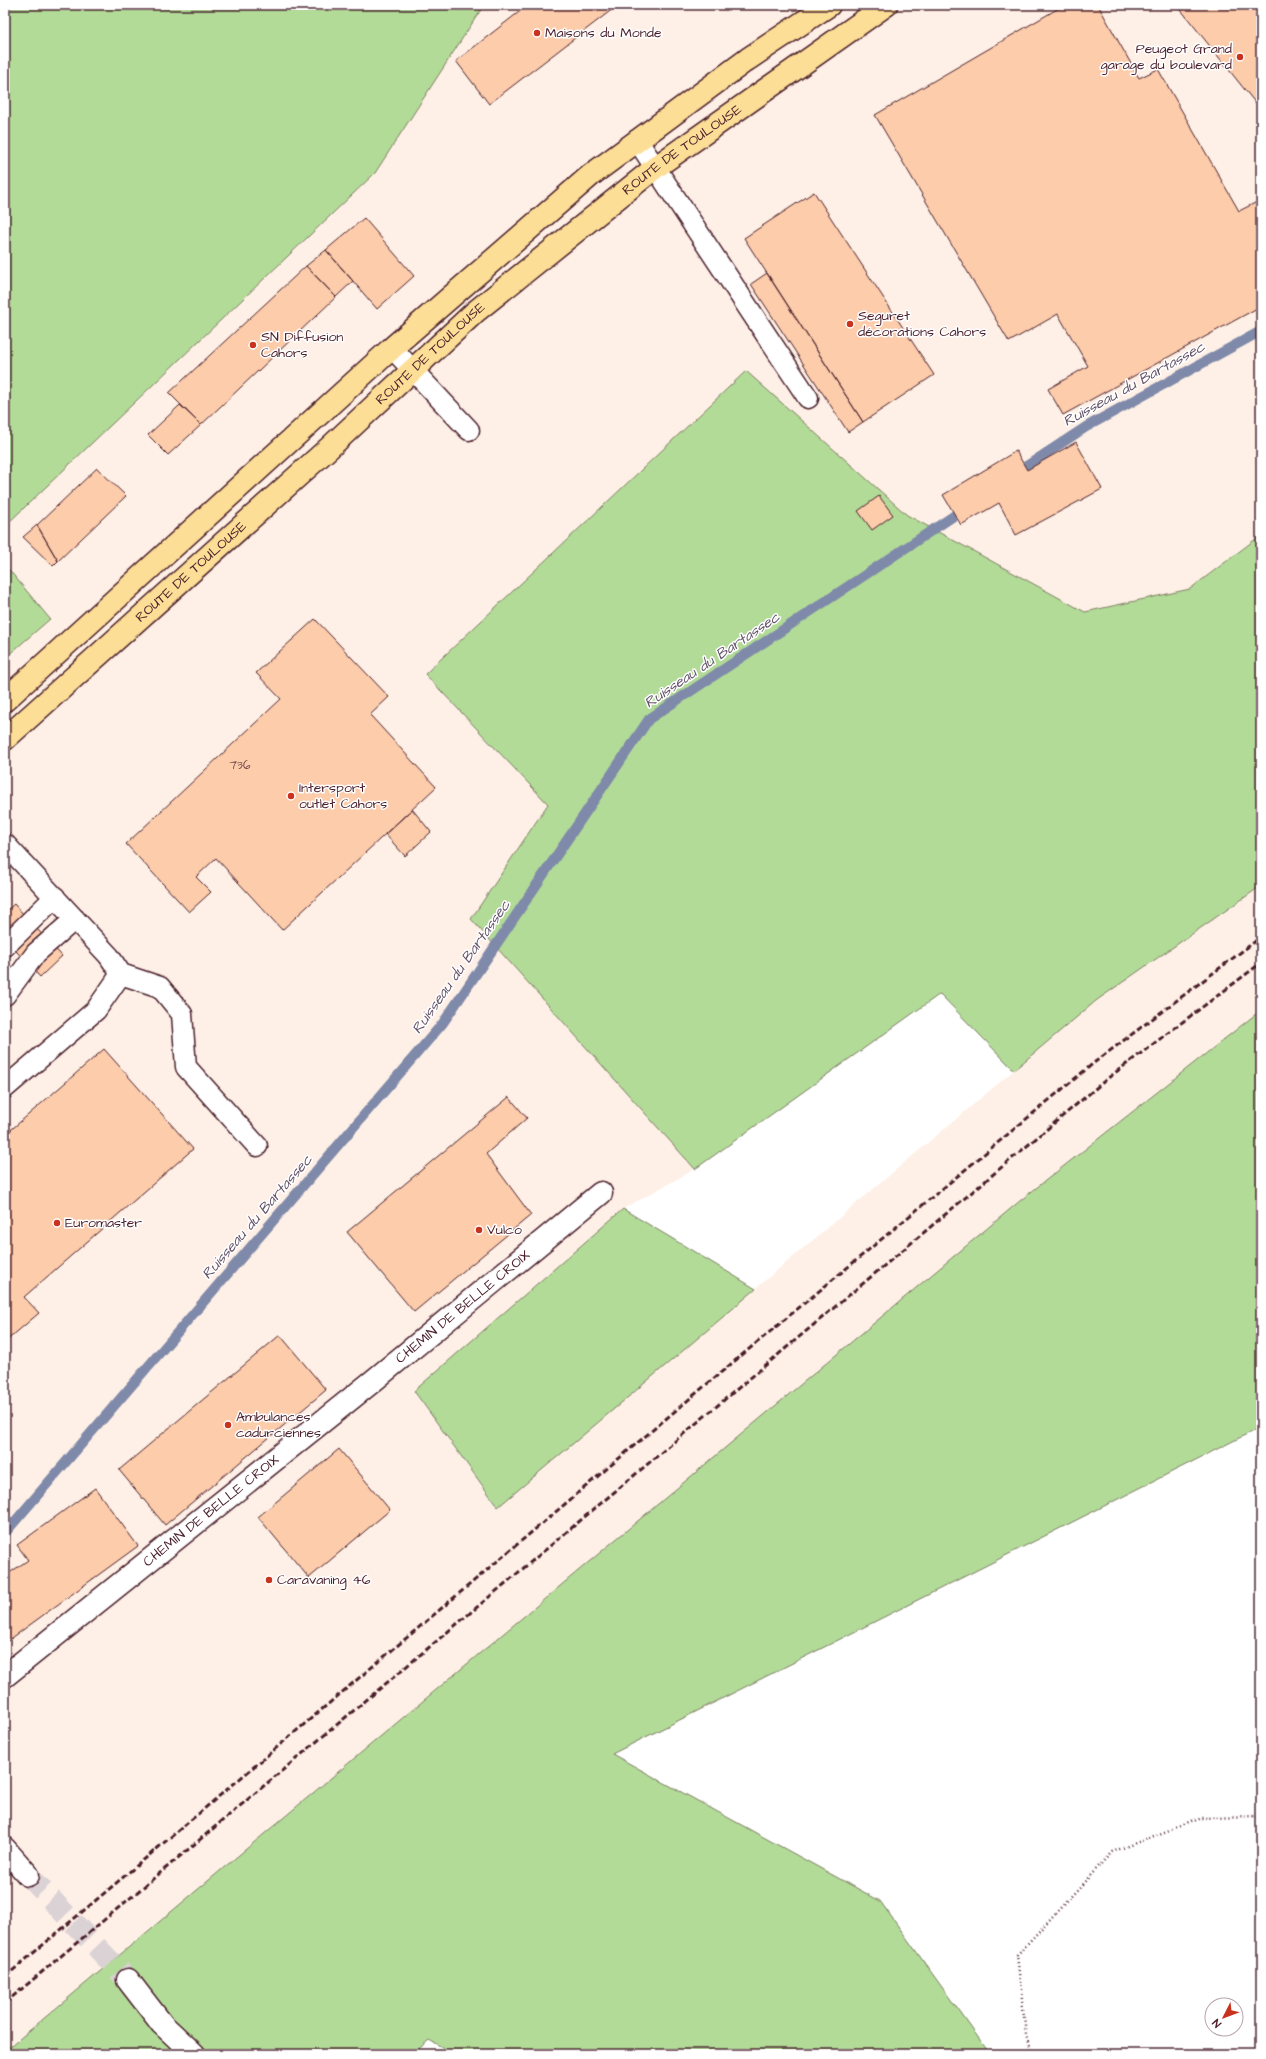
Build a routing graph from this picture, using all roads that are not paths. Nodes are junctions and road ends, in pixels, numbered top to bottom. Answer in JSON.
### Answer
{"nodes":[{"id":1,"x":829,"y":5,"type":"edge"},
{"id":2,"x":886,"y":5,"type":"edge"},
{"id":3,"x":637,"y":140,"type":"junction"},
{"id":4,"x":656,"y":167,"type":"junction"},
{"id":5,"x":392,"y":348,"type":"junction"},
{"id":6,"x":413,"y":370,"type":"junction"},
{"id":7,"x":808,"y":398,"type":"dead end"},
{"id":8,"x":469,"y":430,"type":"dead end"},
{"id":9,"x":5,"y":700,"type":"edge"},
{"id":10,"x":5,"y":739,"type":"edge"},
{"id":11,"x":5,"y":844,"type":"edge"},
{"id":12,"x":55,"y":897,"type":"junction"},
{"id":13,"x":75,"y":919,"type":"junction"},
{"id":14,"x":5,"y":946,"type":"edge"},
{"id":15,"x":121,"y":974,"type":"junction"},
{"id":16,"x":5,"y":995,"type":"edge"},
{"id":17,"x":5,"y":1088,"type":"edge"},
{"id":18,"x":257,"y":1146,"type":"dead end"},
{"id":19,"x":601,"y":1193,"type":"dead end"},
{"id":20,"x":5,"y":1676,"type":"edge"},
{"id":21,"x":5,"y":1849,"type":"edge"},
{"id":22,"x":28,"y":1875,"type":"tunnel mouth"},
{"id":23,"x":128,"y":1980,"type":"tunnel mouth"},
{"id":24,"x":194,"y":2054,"type":"edge"}],
"edges":[{"from":1,"to":3,"type":"main road","name":"ROUTE DE TOULOUSE"},
{"from":2,"to":4,"type":"main road","name":"ROUTE DE TOULOUSE"},
{"from":3,"to":4,"type":"lane"},
{"from":3,"to":5,"type":"main road","name":"ROUTE DE TOULOUSE"},
{"from":4,"to":6,"type":"main road","name":"ROUTE DE TOULOUSE"},
{"from":4,"to":7,"type":"lane"},
{"from":5,"to":6,"type":"lane"},
{"from":5,"to":9,"type":"main road","name":"ROUTE DE TOULOUSE"},
{"from":6,"to":8,"type":"lane"},
{"from":6,"to":10,"type":"main road","name":"ROUTE DE TOULOUSE"},
{"from":11,"to":12,"type":"lane"},
{"from":12,"to":13,"type":"lane"},
{"from":12,"to":14,"type":"lane"},
{"from":13,"to":15,"type":"lane"},
{"from":13,"to":16,"type":"lane"},
{"from":15,"to":17,"type":"lane"},
{"from":15,"to":18,"type":"lane"},
{"from":19,"to":20,"type":"street","name":"CHEMIN DE BELLE CROIX"},
{"from":21,"to":22,"type":"street"},
{"from":23,"to":24,"type":"street"}]}
